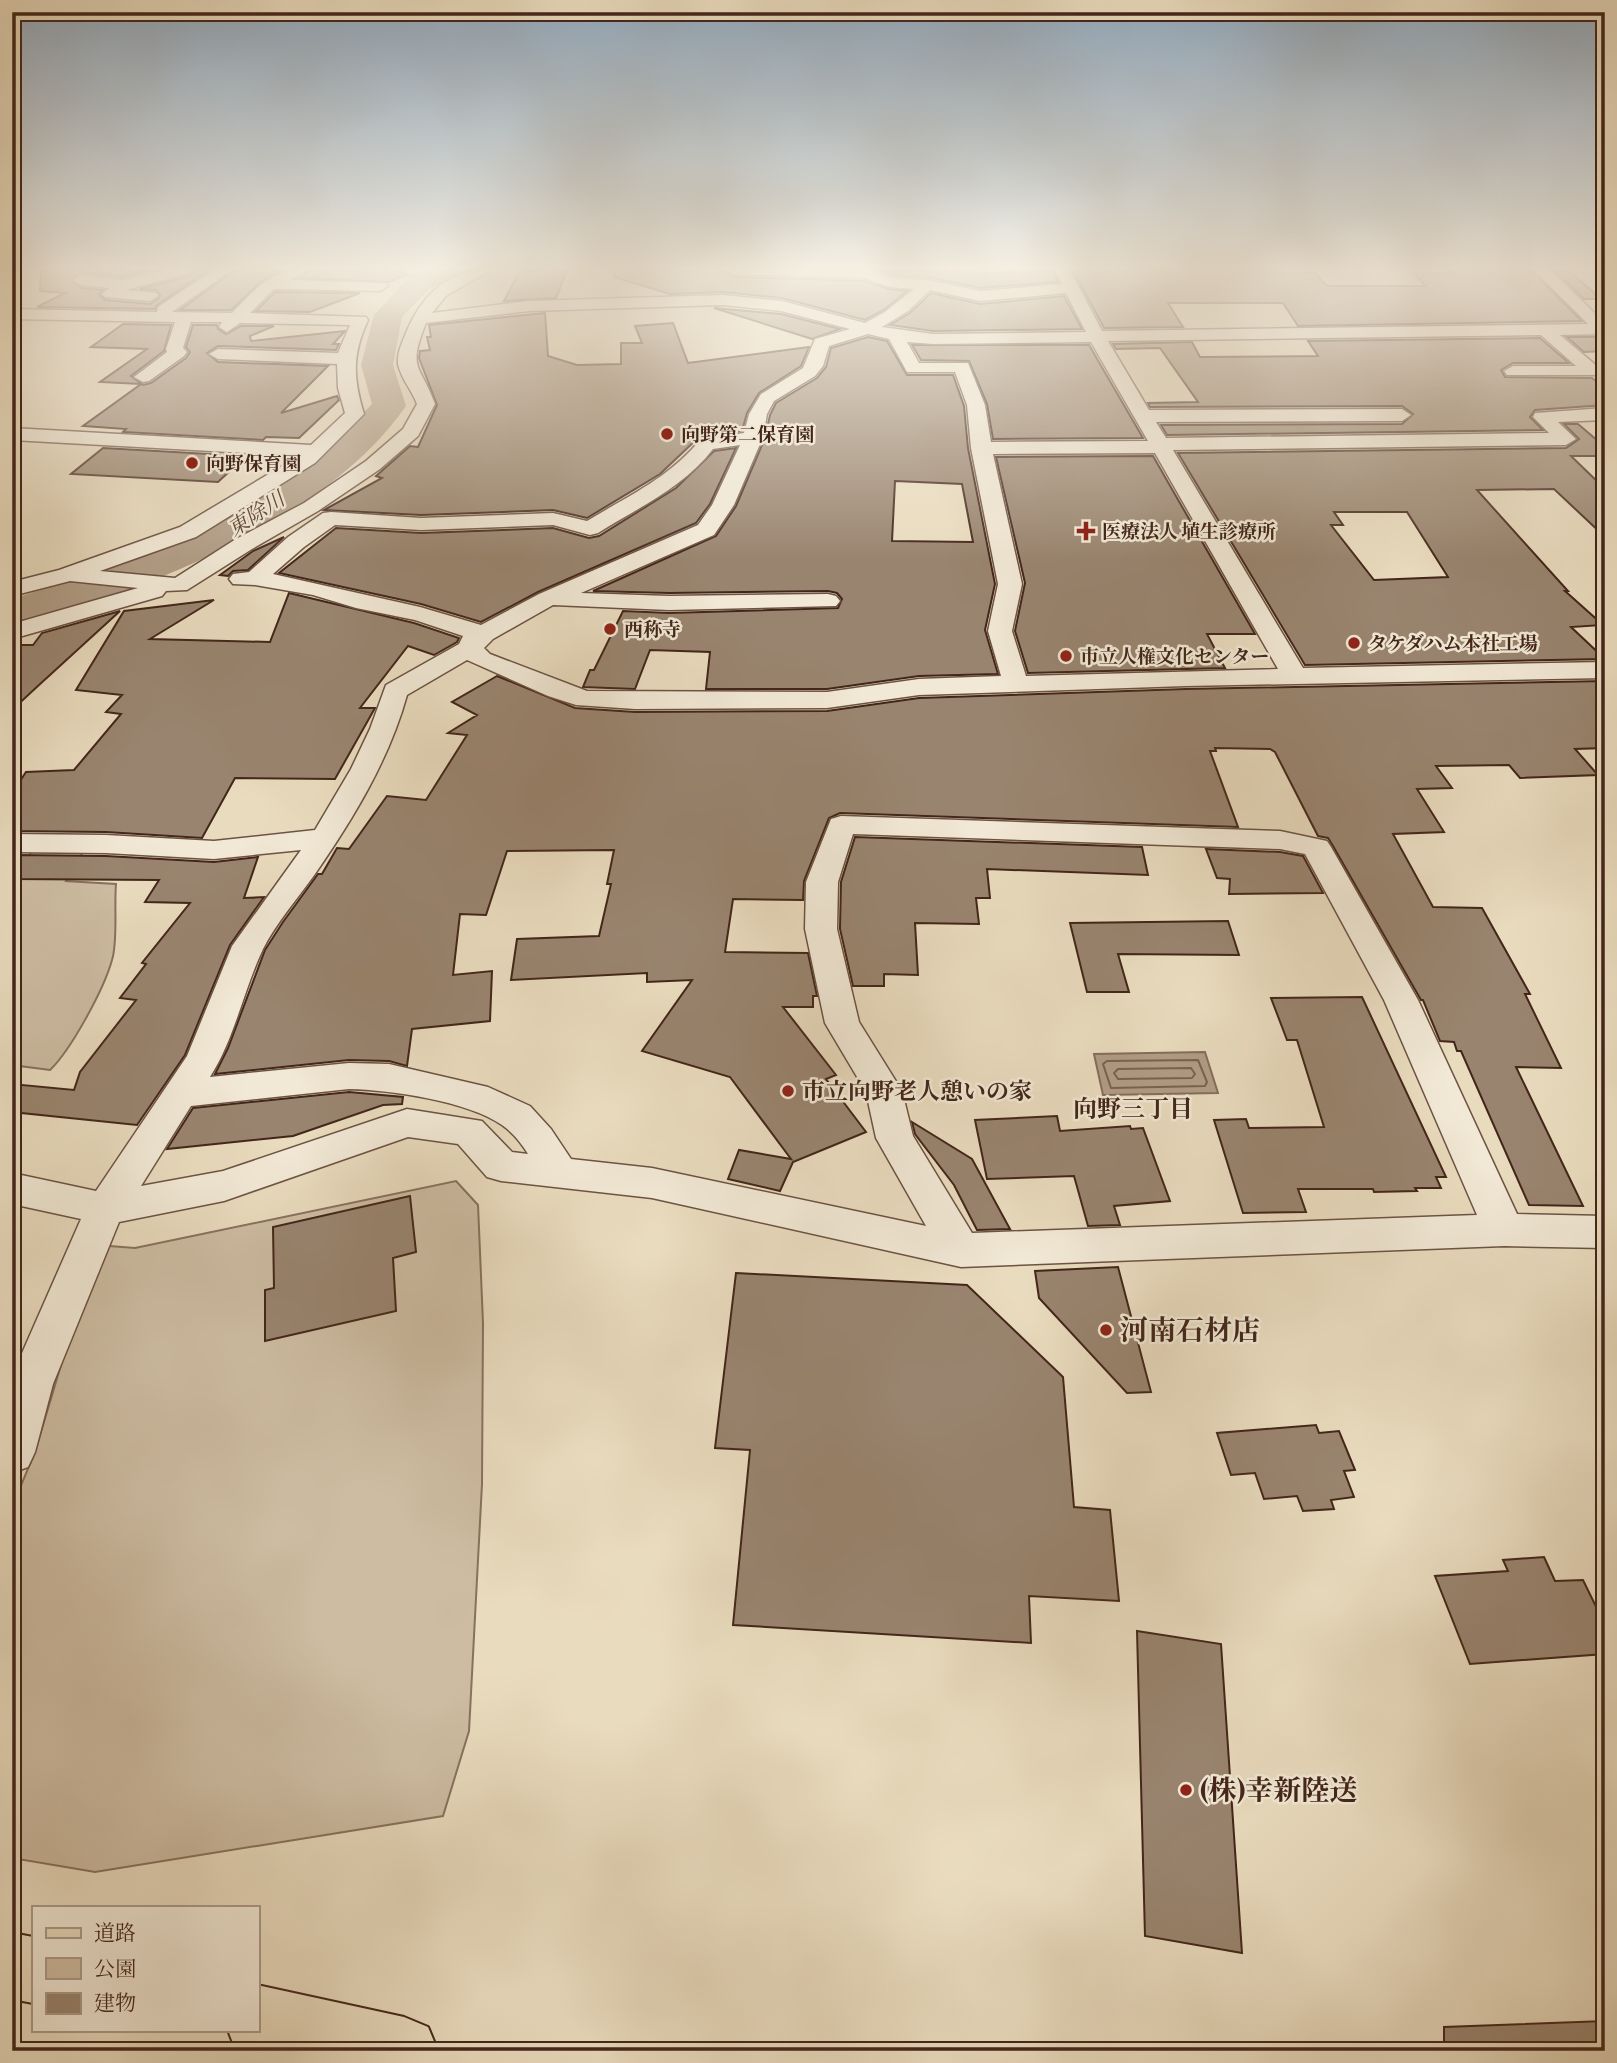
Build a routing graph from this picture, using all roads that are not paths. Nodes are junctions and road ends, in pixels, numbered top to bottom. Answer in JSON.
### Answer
{"nodes":[{"id":1,"x":157,"y":366,"type":"edge"},
{"id":2,"x":345,"y":366,"type":"edge"},
{"id":3,"x":407,"y":366,"type":"edge"},
{"id":4,"x":814,"y":366,"type":"edge"},
{"id":5,"x":912,"y":366,"type":"edge"},
{"id":6,"x":1115,"y":366,"type":"edge"},
{"id":7,"x":183,"y":370,"type":"dead end"},
{"id":8,"x":1599,"y":371,"type":"edge"},
{"id":9,"x":1402,"y":415,"type":"dead end"},
{"id":10,"x":1561,"y":415,"type":"junction"},
{"id":11,"x":1605,"y":415,"type":"edge"},
{"id":12,"x":1145,"y":416,"type":"junction"},
{"id":13,"x":12,"y":434,"type":"edge"},
{"id":14,"x":753,"y":437,"type":"junction"},
{"id":15,"x":1162,"y":446,"type":"junction"},
{"id":16,"x":981,"y":448,"type":"junction"},
{"id":17,"x":316,"y":452,"type":"junction"},
{"id":18,"x":67,"y":575,"type":"junction"},
{"id":19,"x":254,"y":578,"type":"junction"},
{"id":20,"x":178,"y":585,"type":"junction"},
{"id":21,"x":12,"y":589,"type":"edge"},
{"id":22,"x":547,"y":599,"type":"junction"},
{"id":23,"x":828,"y":601,"type":"dead end"},
{"id":24,"x":12,"y":632,"type":"edge"},
{"id":25,"x":469,"y":649,"type":"junction"},
{"id":26,"x":1605,"y":670,"type":"edge"},
{"id":27,"x":1295,"y":676,"type":"junction"},
{"id":28,"x":1016,"y":684,"type":"junction"},
{"id":29,"x":325,"y":838,"type":"junction"},
{"id":30,"x":12,"y":843,"type":"edge"},
{"id":31,"x":181,"y":1094,"type":"junction"},
{"id":32,"x":560,"y":1173,"type":"junction"},
{"id":33,"x":12,"y":1188,"type":"edge"},
{"id":34,"x":105,"y":1209,"type":"junction"},
{"id":35,"x":1504,"y":1230,"type":"junction"},
{"id":36,"x":1605,"y":1232,"type":"edge"},
{"id":37,"x":961,"y":1250,"type":"junction"},
{"id":38,"x":12,"y":1452,"type":"edge"},
{"id":39,"x":12,"y":1966,"type":"edge"},
{"id":40,"x":32,"y":1970,"type":"edge"},
{"id":41,"x":259,"y":2019,"type":"edge"},
{"id":42,"x":404,"y":2051,"type":"edge"}],
"edges":[{"from":1,"to":7,"type":"street"},
{"from":2,"to":17,"type":"street"},
{"from":3,"to":20,"type":"street"},
{"from":4,"to":14,"type":"street"},
{"from":5,"to":16,"type":"street"},
{"from":6,"to":12,"type":"street"},
{"from":8,"to":10,"type":"street"},
{"from":9,"to":12,"type":"street"},
{"from":10,"to":11,"type":"street"},
{"from":10,"to":15,"type":"street"},
{"from":12,"to":15,"type":"street"},
{"from":13,"to":17,"type":"street"},
{"from":14,"to":19,"type":"street"},
{"from":14,"to":22,"type":"street"},
{"from":15,"to":16,"type":"street"},
{"from":15,"to":27,"type":"street"},
{"from":16,"to":28,"type":"street"},
{"from":17,"to":18,"type":"street"},
{"from":18,"to":20,"type":"street"},
{"from":18,"to":21,"type":"street"},
{"from":19,"to":20,"type":"street"},
{"from":19,"to":25,"type":"street"},
{"from":20,"to":24,"type":"street"},
{"from":22,"to":23,"type":"street"},
{"from":22,"to":25,"type":"street"},
{"from":25,"to":28,"type":"street"},
{"from":25,"to":29,"type":"street"},
{"from":26,"to":27,"type":"street"},
{"from":27,"to":28,"type":"street"},
{"from":29,"to":30,"type":"street"},
{"from":29,"to":31,"type":"street"},
{"from":31,"to":32,"type":"street"},
{"from":31,"to":34,"type":"street"},
{"from":32,"to":34,"type":"street"},
{"from":32,"to":37,"type":"street"},
{"from":33,"to":34,"type":"street"},
{"from":34,"to":38,"type":"street"},
{"from":35,"to":36,"type":"street"},
{"from":35,"to":37,"type":"street"},
{"from":35,"to":37,"type":"street"},
{"from":39,"to":40,"type":"main road"},
{"from":41,"to":42,"type":"main road"}]}
